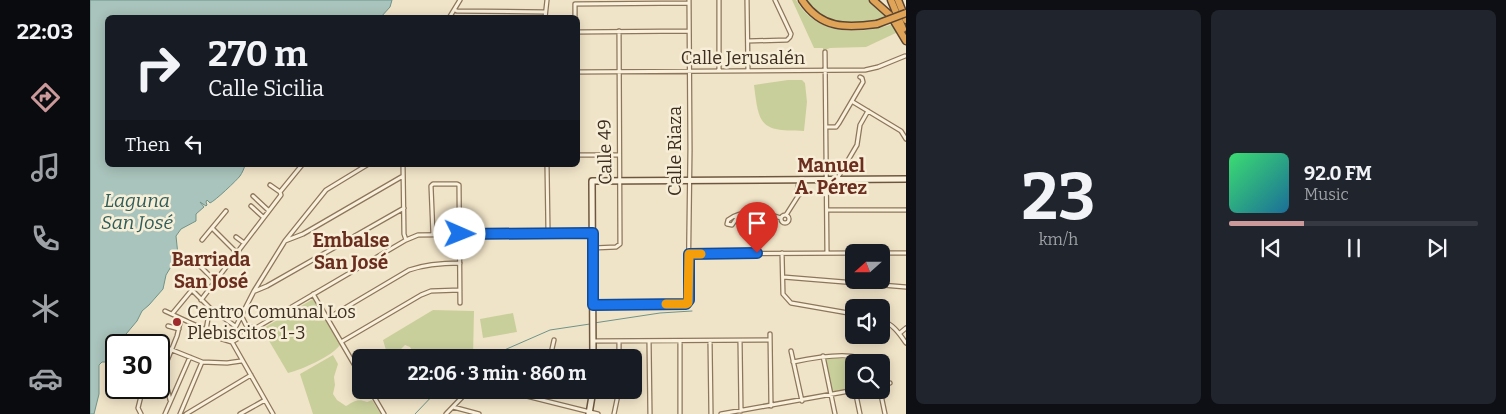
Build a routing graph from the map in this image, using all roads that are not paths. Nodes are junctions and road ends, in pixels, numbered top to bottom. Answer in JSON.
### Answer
{"nodes":[{"id":1,"x":460,"y":0,"type":"edge"},
{"id":2,"x":547,"y":0,"type":"edge"},
{"id":3,"x":719,"y":0,"type":"edge"},
{"id":4,"x":747,"y":0,"type":"edge"},
{"id":5,"x":775,"y":0,"type":"edge"},
{"id":6,"x":802,"y":0,"type":"edge"},
{"id":7,"x":873,"y":0,"type":"edge"},
{"id":8,"x":891,"y":0,"type":"edge"},
{"id":9,"x":898,"y":0,"type":"edge"},
{"id":10,"x":628,"y":2,"type":"edge"},
{"id":11,"x":658,"y":2,"type":"edge"},
{"id":12,"x":689,"y":2,"type":"edge"},
{"id":13,"x":455,"y":10,"type":"junction"},
{"id":14,"x":477,"y":11,"type":"junction"},
{"id":15,"x":545,"y":12,"type":"joint"},
{"id":16,"x":906,"y":13,"type":"edge"},
{"id":17,"x":452,"y":15,"type":"edge"},
{"id":18,"x":477,"y":15,"type":"edge"},
{"id":19,"x":575,"y":15,"type":"edge"},
{"id":20,"x":906,"y":20,"type":"edge"},
{"id":21,"x":689,"y":31,"type":"junction"},
{"id":22,"x":580,"y":32,"type":"edge"},
{"id":23,"x":619,"y":32,"type":"junction"},
{"id":24,"x":906,"y":36,"type":"edge"},
{"id":25,"x":748,"y":41,"type":"junction"},
{"id":26,"x":906,"y":41,"type":"edge"},
{"id":27,"x":825,"y":52,"type":"dead end"},
{"id":28,"x":905,"y":56,"type":"edge"},
{"id":29,"x":748,"y":71,"type":"junction"},
{"id":30,"x":826,"y":71,"type":"junction"},
{"id":31,"x":580,"y":72,"type":"edge"},
{"id":32,"x":618,"y":72,"type":"junction"},
{"id":33,"x":689,"y":72,"type":"junction"},
{"id":34,"x":720,"y":72,"type":"junction"},
{"id":35,"x":860,"y":77,"type":"dead end"},
{"id":36,"x":853,"y":102,"type":"junction"},
{"id":37,"x":868,"y":111,"type":"junction"},
{"id":38,"x":827,"y":128,"type":"junction"},
{"id":39,"x":906,"y":139,"type":"edge"},
{"id":40,"x":580,"y":155,"type":"edge"},
{"id":41,"x":619,"y":155,"type":"junction"},
{"id":42,"x":300,"y":167,"type":"edge"},
{"id":43,"x":364,"y":167,"type":"edge"},
{"id":44,"x":403,"y":167,"type":"edge"},
{"id":45,"x":548,"y":167,"type":"edge"},
{"id":46,"x":403,"y":176,"type":"junction"},
{"id":47,"x":826,"y":179,"type":"junction"},
{"id":48,"x":837,"y":179,"type":"junction"},
{"id":49,"x":906,"y":179,"type":"edge"},
{"id":50,"x":619,"y":180,"type":"junction"},
{"id":51,"x":689,"y":180,"type":"junction"},
{"id":52,"x":799,"y":181,"type":"junction"},
{"id":53,"x":270,"y":185,"type":"dead end"},
{"id":54,"x":280,"y":192,"type":"junction"},
{"id":55,"x":253,"y":196,"type":"dead end"},
{"id":56,"x":251,"y":206,"type":"dead end"},
{"id":57,"x":404,"y":208,"type":"junction"},
{"id":58,"x":226,"y":210,"type":"dead end"},
{"id":59,"x":268,"y":210,"type":"junction"},
{"id":60,"x":826,"y":210,"type":"junction"},
{"id":61,"x":906,"y":210,"type":"edge"},
{"id":62,"x":739,"y":215,"type":"dead end"},
{"id":63,"x":786,"y":215,"type":"junction"},
{"id":64,"x":263,"y":218,"type":"junction"},
{"id":65,"x":781,"y":218,"type":"junction"},
{"id":66,"x":212,"y":228,"type":"junction"},
{"id":67,"x":593,"y":233,"type":"junction"},
{"id":68,"x":432,"y":234,"type":"junction"},
{"id":69,"x":460,"y":234,"type":"junction"},
{"id":70,"x":547,"y":234,"type":"junction"},
{"id":71,"x":236,"y":237,"type":"dead end"},
{"id":72,"x":202,"y":240,"type":"dead end"},
{"id":73,"x":406,"y":240,"type":"junction"},
{"id":74,"x":285,"y":241,"type":"junction"},
{"id":75,"x":244,"y":242,"type":"junction"},
{"id":76,"x":593,"y":248,"type":"junction"},
{"id":77,"x":237,"y":252,"type":"junction"},
{"id":78,"x":782,"y":253,"type":"junction"},
{"id":79,"x":827,"y":253,"type":"junction"},
{"id":80,"x":845,"y":253,"type":"edge"},
{"id":81,"x":890,"y":253,"type":"edge"},
{"id":82,"x":906,"y":253,"type":"edge"},
{"id":83,"x":689,"y":254,"type":"junction"},
{"id":84,"x":460,"y":263,"type":"junction"},
{"id":85,"x":200,"y":266,"type":"dead end"},
{"id":86,"x":783,"y":277,"type":"junction"},
{"id":87,"x":215,"y":281,"type":"junction"},
{"id":88,"x":188,"y":285,"type":"dead end"},
{"id":89,"x":906,"y":287,"type":"edge"},
{"id":90,"x":460,"y":290,"type":"junction"},
{"id":91,"x":191,"y":291,"type":"junction"},
{"id":92,"x":254,"y":291,"type":"junction"},
{"id":93,"x":313,"y":294,"type":"junction"},
{"id":94,"x":202,"y":300,"type":"junction"},
{"id":95,"x":460,"y":303,"type":"dead end"},
{"id":96,"x":593,"y":305,"type":"junction"},
{"id":97,"x":210,"y":308,"type":"junction"},
{"id":98,"x":166,"y":310,"type":"dead end"},
{"id":99,"x":845,"y":312,"type":"edge"},
{"id":100,"x":172,"y":314,"type":"junction"},
{"id":101,"x":241,"y":315,"type":"junction"},
{"id":102,"x":328,"y":318,"type":"junction"},
{"id":103,"x":181,"y":319,"type":"junction"},
{"id":104,"x":890,"y":325,"type":"edge"},
{"id":105,"x":168,"y":326,"type":"dead end"},
{"id":106,"x":235,"y":326,"type":"junction"},
{"id":107,"x":255,"y":328,"type":"junction"},
{"id":108,"x":906,"y":328,"type":"edge"},
{"id":109,"x":179,"y":329,"type":"junction"},
{"id":110,"x":206,"y":330,"type":"junction"},
{"id":111,"x":900,"y":333,"type":"junction"},
{"id":112,"x":770,"y":334,"type":"dead end"},
{"id":113,"x":554,"y":340,"type":"dead end"},
{"id":114,"x":770,"y":340,"type":"junction"},
{"id":115,"x":594,"y":341,"type":"junction"},
{"id":116,"x":619,"y":341,"type":"junction"},
{"id":117,"x":649,"y":341,"type":"junction"},
{"id":118,"x":680,"y":341,"type":"junction"},
{"id":119,"x":710,"y":341,"type":"junction"},
{"id":120,"x":740,"y":341,"type":"junction"},
{"id":121,"x":232,"y":342,"type":"junction"},
{"id":122,"x":342,"y":342,"type":"junction"},
{"id":123,"x":906,"y":343,"type":"edge"},
{"id":124,"x":552,"y":349,"type":"edge"},
{"id":125,"x":594,"y":349,"type":"edge"},
{"id":126,"x":619,"y":349,"type":"edge"},
{"id":127,"x":172,"y":350,"type":"junction"},
{"id":128,"x":791,"y":351,"type":"dead end"},
{"id":129,"x":170,"y":355,"type":"edge"},
{"id":130,"x":823,"y":356,"type":"junction"},
{"id":131,"x":190,"y":357,"type":"junction"},
{"id":132,"x":845,"y":357,"type":"edge"},
{"id":133,"x":242,"y":360,"type":"junction"},
{"id":134,"x":352,"y":360,"type":"edge"},
{"id":135,"x":202,"y":362,"type":"junction"},
{"id":136,"x":793,"y":362,"type":"junction"},
{"id":137,"x":251,"y":375,"type":"junction"},
{"id":138,"x":845,"y":392,"type":"edge"},
{"id":139,"x":831,"y":395,"type":"junction"},
{"id":140,"x":141,"y":399,"type":"edge"},
{"id":141,"x":375,"y":399,"type":"edge"},
{"id":142,"x":461,"y":399,"type":"edge"},
{"id":143,"x":536,"y":399,"type":"edge"},
{"id":144,"x":591,"y":399,"type":"edge"},
{"id":145,"x":617,"y":399,"type":"edge"},
{"id":146,"x":857,"y":399,"type":"edge"},
{"id":147,"x":882,"y":399,"type":"edge"},
{"id":148,"x":170,"y":400,"type":"joint"},
{"id":149,"x":264,"y":400,"type":"junction"},
{"id":150,"x":802,"y":401,"type":"junction"},
{"id":151,"x":184,"y":405,"type":"junction"},
{"id":152,"x":771,"y":406,"type":"junction"},
{"id":153,"x":453,"y":407,"type":"junction"},
{"id":154,"x":741,"y":411,"type":"junction"},
{"id":155,"x":190,"y":412,"type":"junction"},
{"id":156,"x":589,"y":413,"type":"edge"},
{"id":157,"x":141,"y":414,"type":"edge"},
{"id":158,"x":164,"y":414,"type":"edge"},
{"id":159,"x":180,"y":414,"type":"edge"},
{"id":160,"x":186,"y":414,"type":"edge"},
{"id":161,"x":240,"y":414,"type":"edge"},
{"id":162,"x":273,"y":414,"type":"edge"},
{"id":163,"x":384,"y":414,"type":"edge"},
{"id":164,"x":446,"y":414,"type":"edge"},
{"id":165,"x":479,"y":414,"type":"edge"},
{"id":166,"x":598,"y":414,"type":"edge"},
{"id":167,"x":614,"y":414,"type":"edge"},
{"id":168,"x":650,"y":414,"type":"edge"},
{"id":169,"x":680,"y":414,"type":"edge"},
{"id":170,"x":710,"y":414,"type":"edge"},
{"id":171,"x":721,"y":414,"type":"edge"},
{"id":172,"x":835,"y":414,"type":"edge"},
{"id":173,"x":860,"y":414,"type":"edge"},
{"id":174,"x":885,"y":414,"type":"edge"}],
"edges":[{"from":1,"to":13,"type":"street"},
{"from":2,"to":15,"type":"street"},
{"from":3,"to":34,"type":"street"},
{"from":4,"to":25,"type":"street"},
{"from":5,"to":25,"type":"street"},
{"from":6,"to":16,"type":"highway","bridge":true},
{"from":7,"to":26,"type":"highway"},
{"from":8,"to":24,"type":"highway"},
{"from":9,"to":20,"type":"highway"},
{"from":10,"to":11,"type":"street"},
{"from":10,"to":19,"type":"street"},
{"from":11,"to":12,"type":"street"},
{"from":12,"to":21,"type":"street","name":"Calle Riaza"},
{"from":13,"to":14,"type":"street"},
{"from":13,"to":17,"type":"street"},
{"from":14,"to":15,"type":"street"},
{"from":14,"to":18,"type":"street"},
{"from":21,"to":23,"type":"street"},
{"from":21,"to":33,"type":"street","name":"Calle Riaza"},
{"from":22,"to":23,"type":"street"},
{"from":23,"to":32,"type":"street","name":"Calle 49"},
{"from":25,"to":29,"type":"street"},
{"from":27,"to":30,"type":"street"},
{"from":28,"to":30,"type":"street","name":"Calle Jerusalén"},
{"from":29,"to":30,"type":"street","name":"Calle Jerusalén"},
{"from":29,"to":34,"type":"street","name":"Calle Jerusalén"},
{"from":30,"to":38,"type":"street"},
{"from":31,"to":32,"type":"street","name":"Calle Jerusalén"},
{"from":32,"to":33,"type":"street","name":"Calle Jerusalén"},
{"from":32,"to":41,"type":"street","name":"Calle 49"},
{"from":33,"to":34,"type":"street","name":"Calle Jerusalén"},
{"from":33,"to":51,"type":"street","name":"Calle Riaza"},
{"from":35,"to":36,"type":"street"},
{"from":36,"to":37,"type":"street"},
{"from":36,"to":38,"type":"street"},
{"from":37,"to":39,"type":"street"},
{"from":37,"to":48,"type":"street"},
{"from":38,"to":47,"type":"street"},
{"from":40,"to":41,"type":"street"},
{"from":41,"to":50,"type":"street","name":"Calle 49"},
{"from":42,"to":54,"type":"street"},
{"from":43,"to":74,"type":"street"},
{"from":44,"to":46,"type":"street"},
{"from":45,"to":70,"type":"street"},
{"from":46,"to":57,"type":"street"},
{"from":46,"to":74,"type":"street"},
{"from":47,"to":48,"type":"street"},
{"from":47,"to":52,"type":"street"},
{"from":47,"to":60,"type":"street"},
{"from":48,"to":49,"type":"street"},
{"from":50,"to":51,"type":"street"},
{"from":50,"to":67,"type":"street"},
{"from":50,"to":76,"type":"street","name":"Calle 49"},
{"from":51,"to":52,"type":"street"},
{"from":51,"to":83,"type":"street","name":"Calle Riaza"},
{"from":52,"to":63,"type":"street"},
{"from":53,"to":54,"type":"street"},
{"from":54,"to":59,"type":"street"},
{"from":55,"to":59,"type":"street"},
{"from":56,"to":64,"type":"street"},
{"from":57,"to":73,"type":"street"},
{"from":57,"to":92,"type":"street"},
{"from":58,"to":66,"type":"street"},
{"from":59,"to":64,"type":"street"},
{"from":60,"to":61,"type":"street"},
{"from":60,"to":79,"type":"street"},
{"from":62,"to":65,"type":"street"},
{"from":63,"to":65,"type":"street"},
{"from":63,"to":65,"type":"street"},
{"from":64,"to":75,"type":"street"},
{"from":66,"to":72,"type":"street"},
{"from":66,"to":77,"type":"street"},
{"from":67,"to":70,"type":"street"},
{"from":67,"to":76,"type":"street"},
{"from":68,"to":69,"type":"street"},
{"from":68,"to":69,"type":"street"},
{"from":68,"to":73,"type":"street"},
{"from":69,"to":70,"type":"street"},
{"from":69,"to":84,"type":"street"},
{"from":71,"to":75,"type":"street"},
{"from":73,"to":93,"type":"street"},
{"from":74,"to":92,"type":"street"},
{"from":75,"to":77,"type":"street"},
{"from":76,"to":96,"type":"street"},
{"from":77,"to":87,"type":"street"},
{"from":78,"to":79,"type":"street"},
{"from":78,"to":83,"type":"street"},
{"from":78,"to":86,"type":"street"},
{"from":79,"to":80,"type":"street"},
{"from":81,"to":82,"type":"street"},
{"from":83,"to":96,"type":"street","name":"Calle Riaza"},
{"from":84,"to":90,"type":"street"},
{"from":84,"to":102,"type":"street"},
{"from":85,"to":87,"type":"street"},
{"from":86,"to":89,"type":"street"},
{"from":86,"to":99,"type":"street"},
{"from":87,"to":94,"type":"street"},
{"from":88,"to":91,"type":"street"},
{"from":90,"to":95,"type":"street"},
{"from":90,"to":122,"type":"street"},
{"from":91,"to":94,"type":"street"},
{"from":91,"to":100,"type":"street"},
{"from":92,"to":101,"type":"street"},
{"from":93,"to":102,"type":"street"},
{"from":93,"to":107,"type":"street"},
{"from":94,"to":97,"type":"street"},
{"from":96,"to":115,"type":"street"},
{"from":97,"to":106,"type":"street"},
{"from":97,"to":110,"type":"street"},
{"from":98,"to":100,"type":"street"},
{"from":100,"to":103,"type":"street"},
{"from":101,"to":106,"type":"street"},
{"from":101,"to":107,"type":"street"},
{"from":102,"to":122,"type":"street"},
{"from":103,"to":109,"type":"street"},
{"from":103,"to":110,"type":"street"},
{"from":104,"to":111,"type":"street"},
{"from":105,"to":109,"type":"street"},
{"from":106,"to":121,"type":"street"},
{"from":107,"to":121,"type":"street"},
{"from":108,"to":111,"type":"street"},
{"from":109,"to":127,"type":"street"},
{"from":110,"to":121,"type":"street"},
{"from":111,"to":123,"type":"street"},
{"from":112,"to":114,"type":"street"},
{"from":113,"to":124,"type":"street"},
{"from":114,"to":120,"type":"street"},
{"from":114,"to":152,"type":"street"},
{"from":115,"to":116,"type":"street"},
{"from":115,"to":125,"type":"street"},
{"from":116,"to":117,"type":"street"},
{"from":116,"to":126,"type":"street"},
{"from":117,"to":118,"type":"street"},
{"from":117,"to":168,"type":"street"},
{"from":118,"to":119,"type":"street"},
{"from":118,"to":169,"type":"street"},
{"from":119,"to":120,"type":"street"},
{"from":119,"to":170,"type":"street"},
{"from":120,"to":154,"type":"street"},
{"from":121,"to":133,"type":"street"},
{"from":122,"to":134,"type":"street"},
{"from":127,"to":129,"type":"street"},
{"from":127,"to":131,"type":"street"},
{"from":128,"to":136,"type":"street"},
{"from":130,"to":132,"type":"street"},
{"from":130,"to":136,"type":"street"},
{"from":130,"to":139,"type":"street"},
{"from":131,"to":135,"type":"street"},
{"from":131,"to":148,"type":"street"},
{"from":133,"to":135,"type":"street"},
{"from":133,"to":137,"type":"street"},
{"from":135,"to":151,"type":"street"},
{"from":136,"to":150,"type":"street"},
{"from":137,"to":149,"type":"street"},
{"from":137,"to":155,"type":"street"},
{"from":138,"to":139,"type":"street"},
{"from":139,"to":150,"type":"street"},
{"from":139,"to":172,"type":"street"},
{"from":140,"to":157,"type":"street"},
{"from":141,"to":163,"type":"street"},
{"from":142,"to":153,"type":"street"},
{"from":143,"to":156,"type":"street"},
{"from":144,"to":156,"type":"street"},
{"from":145,"to":167,"type":"street"},
{"from":146,"to":173,"type":"street"},
{"from":147,"to":174,"type":"street"},
{"from":148,"to":158,"type":"street"},
{"from":149,"to":161,"type":"street"},
{"from":149,"to":162,"type":"street"},
{"from":150,"to":152,"type":"street"},
{"from":151,"to":155,"type":"street"},
{"from":151,"to":159,"type":"street"},
{"from":152,"to":154,"type":"street"},
{"from":153,"to":164,"type":"street"},
{"from":153,"to":165,"type":"street"},
{"from":154,"to":171,"type":"street"},
{"from":155,"to":160,"type":"street"},
{"from":156,"to":166,"type":"street"}]}
